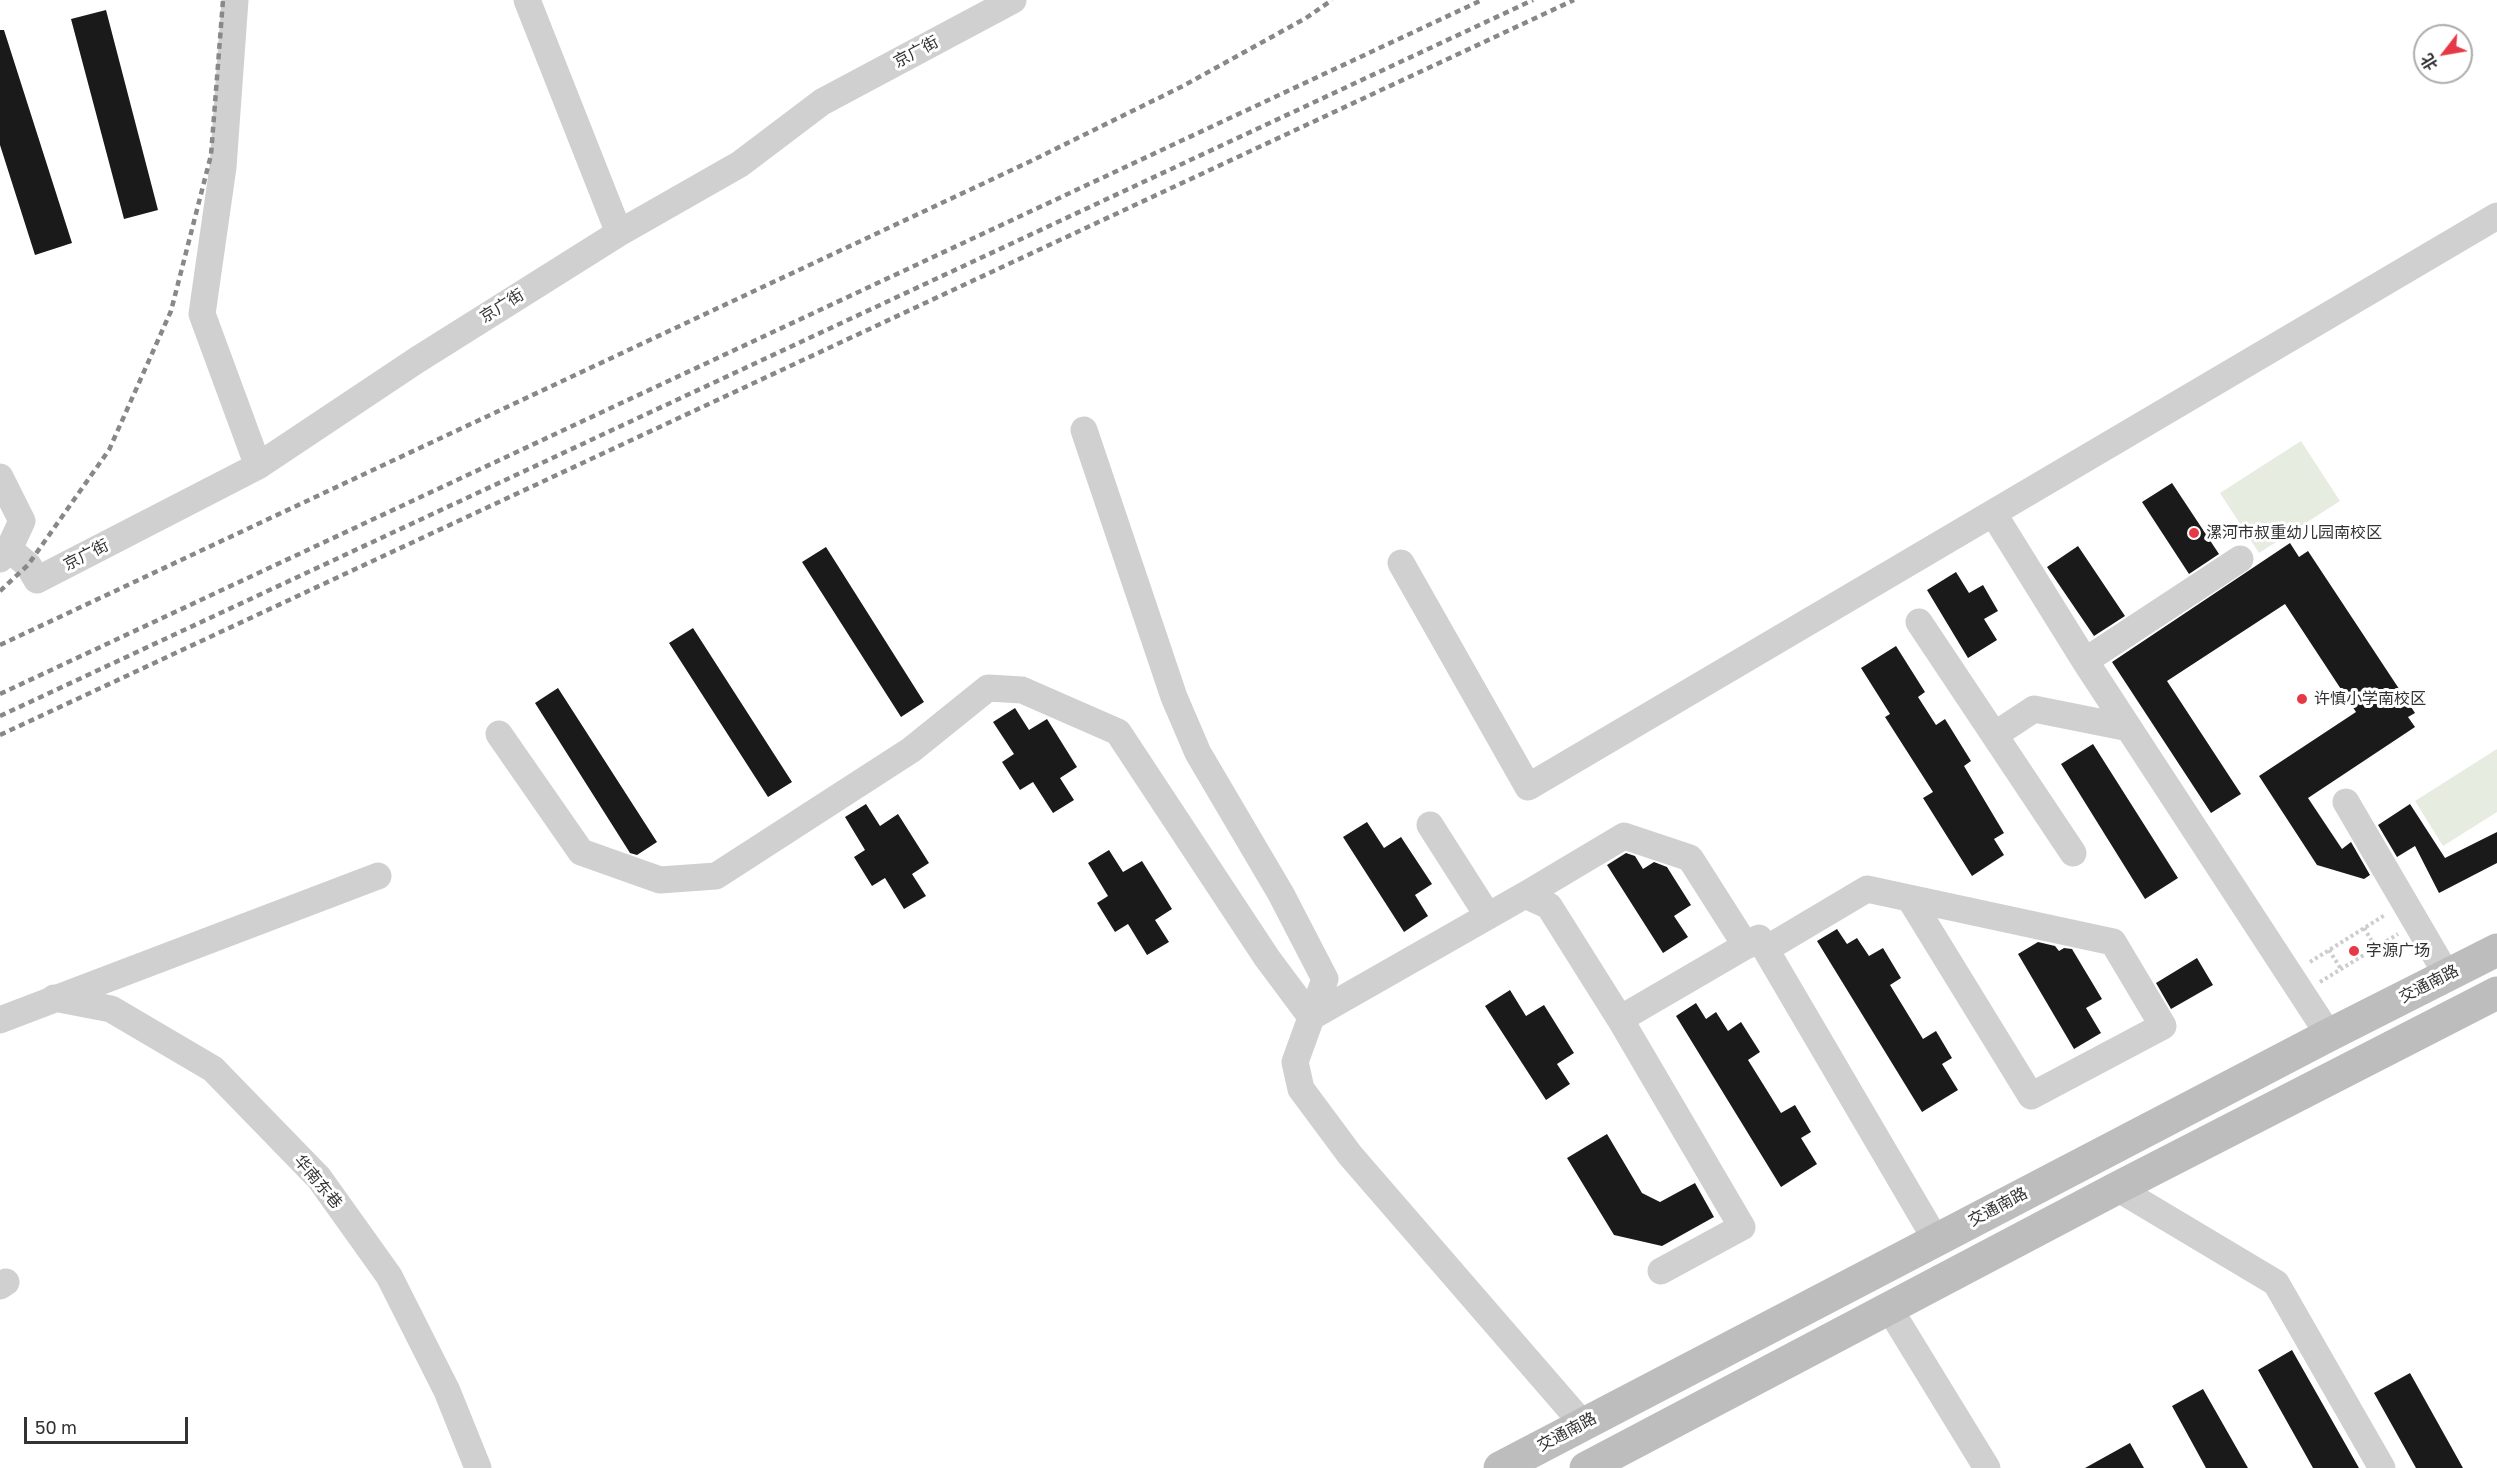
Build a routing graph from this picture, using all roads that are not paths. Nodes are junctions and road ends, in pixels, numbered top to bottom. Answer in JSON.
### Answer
{"nodes":[{"id":1,"x":235,"y":0,"type":"edge"},
{"id":2,"x":527,"y":0,"type":"edge"},
{"id":3,"x":1013,"y":0,"type":"edge"},
{"id":4,"x":2497,"y":216,"type":"edge"},
{"id":5,"x":619,"y":233,"type":"junction"},
{"id":6,"x":1084,"y":430,"type":"dead end"},
{"id":7,"x":258,"y":466,"type":"junction"},
{"id":8,"x":0,"y":477,"type":"edge"},
{"id":9,"x":1993,"y":513,"type":"junction"},
{"id":10,"x":4,"y":554,"type":"edge"},
{"id":11,"x":2240,"y":559,"type":"dead end"},
{"id":12,"x":1401,"y":563,"type":"dead end"},
{"id":13,"x":1919,"y":622,"type":"dead end"},
{"id":14,"x":2085,"y":661,"type":"junction"},
{"id":15,"x":2128,"y":728,"type":"junction"},
{"id":16,"x":499,"y":734,"type":"dead end"},
{"id":17,"x":1996,"y":734,"type":"junction"},
{"id":18,"x":2346,"y":802,"type":"dead end"},
{"id":19,"x":1431,"y":825,"type":"dead end"},
{"id":20,"x":2073,"y":853,"type":"dead end"},
{"id":21,"x":378,"y":876,"type":"dead end"},
{"id":22,"x":1525,"y":895,"type":"junction"},
{"id":23,"x":1910,"y":899,"type":"junction"},
{"id":24,"x":1488,"y":916,"type":"junction"},
{"id":25,"x":1756,"y":947,"type":"junction"},
{"id":26,"x":2493,"y":963,"type":"edge"},
{"id":27,"x":2447,"y":975,"type":"junction"},
{"id":28,"x":2497,"y":993,"type":"edge"},
{"id":29,"x":54,"y":998,"type":"junction"},
{"id":30,"x":1311,"y":1017,"type":"junction"},
{"id":31,"x":1620,"y":1019,"type":"junction"},
{"id":32,"x":0,"y":1020,"type":"edge"},
{"id":33,"x":2328,"y":1035,"type":"junction"},
{"id":34,"x":2117,"y":1188,"type":"junction"},
{"id":35,"x":1936,"y":1240,"type":"junction"},
{"id":36,"x":1661,"y":1271,"type":"dead end"},
{"id":37,"x":1889,"y":1308,"type":"junction"},
{"id":38,"x":1583,"y":1424,"type":"junction"},
{"id":39,"x":1621,"y":1460,"type":"edge"},
{"id":40,"x":478,"y":1468,"type":"edge"},
{"id":41,"x":1500,"y":1468,"type":"edge"},
{"id":42,"x":1586,"y":1468,"type":"edge"},
{"id":43,"x":1987,"y":1468,"type":"edge"},
{"id":44,"x":2382,"y":1468,"type":"edge"}],
"edges":[{"from":1,"to":7,"type":"street"},
{"from":2,"to":5,"type":"street"},
{"from":3,"to":5,"type":"street","name":"京广街"},
{"from":4,"to":9,"type":"street"},
{"from":5,"to":7,"type":"street","name":"京广街"},
{"from":6,"to":30,"type":"street"},
{"from":7,"to":10,"type":"street","name":"京广街"},
{"from":8,"to":10,"type":"street"},
{"from":9,"to":12,"type":"street"},
{"from":9,"to":14,"type":"street"},
{"from":11,"to":14,"type":"street"},
{"from":13,"to":17,"type":"street"},
{"from":14,"to":15,"type":"street"},
{"from":15,"to":17,"type":"street"},
{"from":15,"to":33,"type":"street"},
{"from":16,"to":30,"type":"street"},
{"from":17,"to":20,"type":"street"},
{"from":18,"to":27,"type":"street"},
{"from":19,"to":24,"type":"street"},
{"from":21,"to":29,"type":"street"},
{"from":22,"to":24,"type":"street"},
{"from":22,"to":25,"type":"street"},
{"from":22,"to":31,"type":"street"},
{"from":23,"to":23,"type":"street"},
{"from":23,"to":25,"type":"street"},
{"from":24,"to":30,"type":"street"},
{"from":25,"to":31,"type":"street"},
{"from":25,"to":35,"type":"street"},
{"from":26,"to":27,"type":"main road","name":"交通南路"},
{"from":27,"to":33,"type":"main road","name":"交通南路"},
{"from":28,"to":34,"type":"main road"},
{"from":29,"to":32,"type":"street"},
{"from":29,"to":40,"type":"street","name":"华南东巷"},
{"from":30,"to":38,"type":"street"},
{"from":31,"to":36,"type":"street"},
{"from":33,"to":35,"type":"main road","name":"交通南路"},
{"from":34,"to":37,"type":"main road"},
{"from":34,"to":44,"type":"street"},
{"from":35,"to":38,"type":"main road","name":"交通南路"},
{"from":37,"to":39,"type":"main road"},
{"from":37,"to":43,"type":"street"},
{"from":38,"to":39,"type":"main road"},
{"from":38,"to":41,"type":"main road","name":"交通南路"},
{"from":39,"to":42,"type":"main road"}]}
